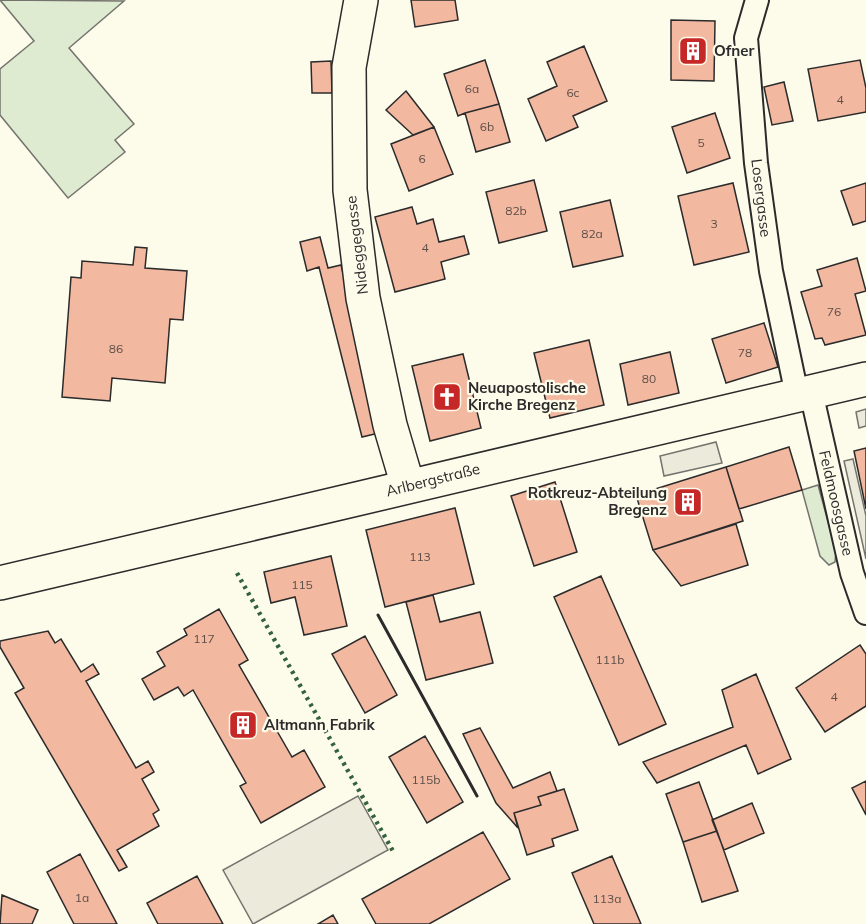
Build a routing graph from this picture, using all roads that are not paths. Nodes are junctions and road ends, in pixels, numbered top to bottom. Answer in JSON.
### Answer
{"nodes":[{"id":1,"x":361,"y":0,"type":"edge"},
{"id":2,"x":758,"y":0,"type":"edge"},
{"id":3,"x":866,"y":379,"type":"edge"},
{"id":4,"x":804,"y":393,"type":"junction"},
{"id":5,"x":403,"y":473,"type":"junction"},
{"id":6,"x":0,"y":583,"type":"edge"},
{"id":7,"x":866,"y":612,"type":"edge"}],
"edges":[{"from":1,"to":5,"type":"main road","name":"Nideggegasse"},
{"from":2,"to":4,"type":"street","name":"Losergasse"},
{"from":3,"to":4,"type":"main road","name":"Arlbergstraße"},
{"from":4,"to":5,"type":"main road","name":"Arlbergstraße"},
{"from":4,"to":7,"type":"street","name":"Feldmoosgasse"},
{"from":5,"to":6,"type":"main road","name":"Arlbergstraße"}]}
